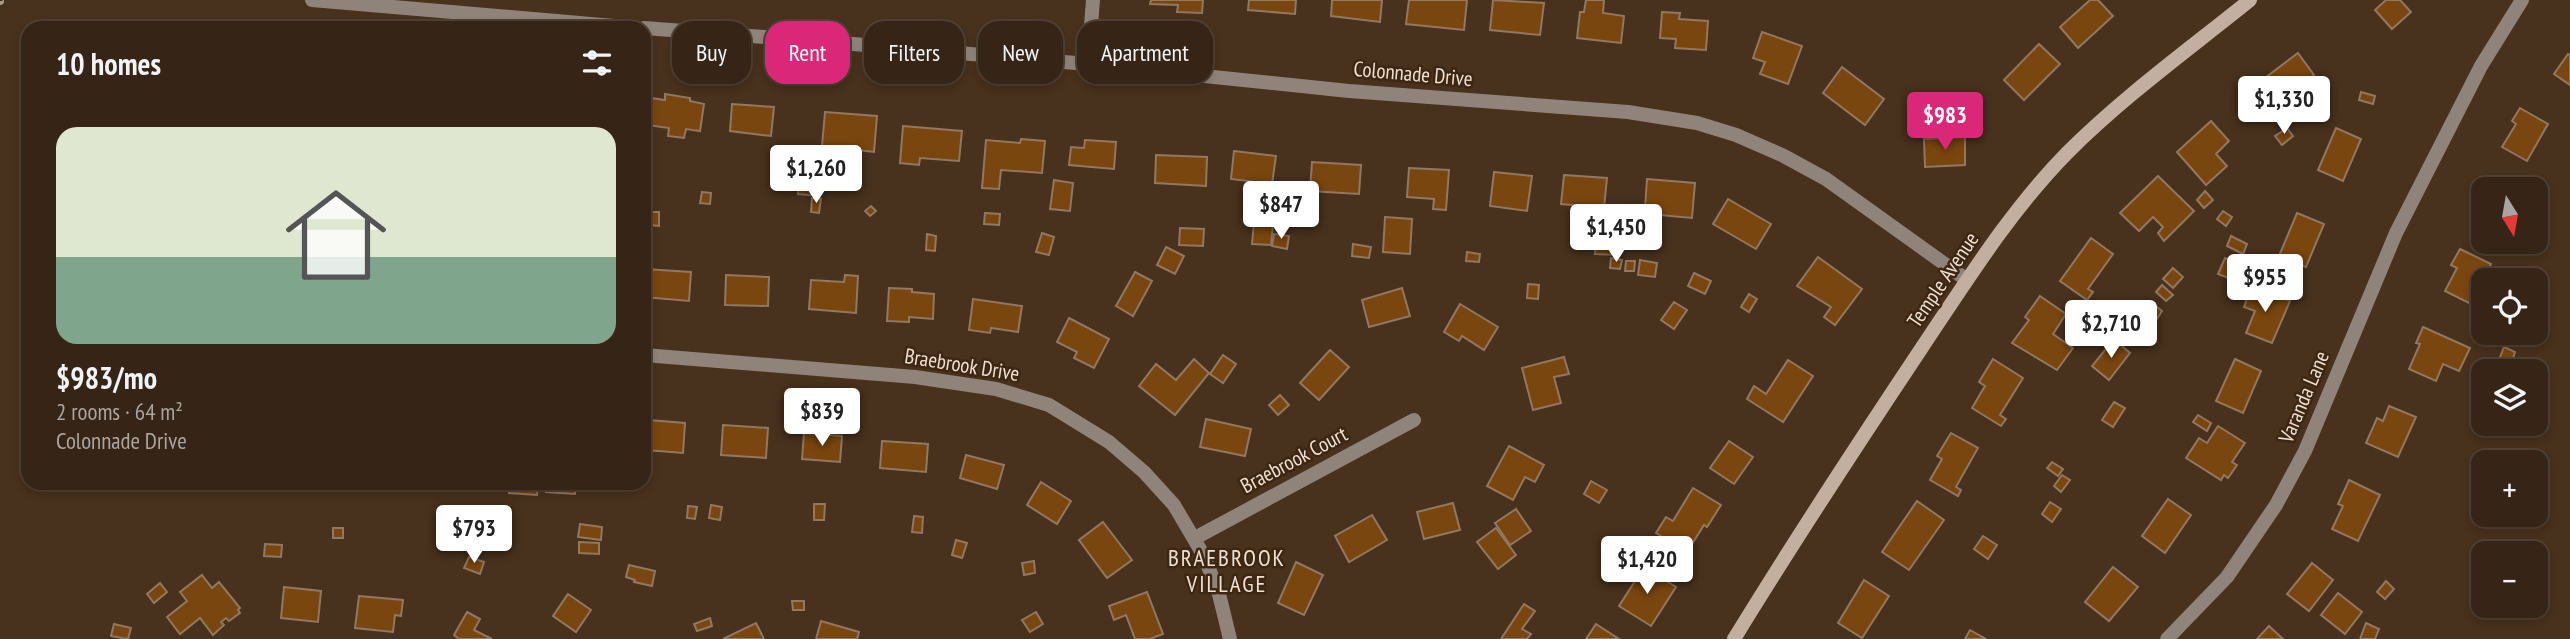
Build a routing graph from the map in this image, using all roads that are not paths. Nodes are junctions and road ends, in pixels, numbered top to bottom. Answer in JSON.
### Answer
{"nodes":[{"id":1,"x":312,"y":0,"type":"edge"},
{"id":2,"x":1093,"y":0,"type":"edge"},
{"id":3,"x":2250,"y":0,"type":"edge"},
{"id":4,"x":2522,"y":0,"type":"edge"},
{"id":5,"x":556,"y":21,"type":"edge"},
{"id":6,"x":1091,"y":21,"type":"edge"},
{"id":7,"x":651,"y":30,"type":"edge"},
{"id":8,"x":1077,"y":63,"type":"edge"},
{"id":9,"x":1213,"y":77,"type":"edge"},
{"id":10,"x":1967,"y":280,"type":"junction"},
{"id":11,"x":651,"y":356,"type":"edge"},
{"id":12,"x":1414,"y":420,"type":"dead end"},
{"id":13,"x":1195,"y":538,"type":"junction"},
{"id":14,"x":1230,"y":639,"type":"edge"},
{"id":15,"x":1734,"y":639,"type":"edge"},
{"id":16,"x":2167,"y":639,"type":"edge"}],
"edges":[{"from":1,"to":5,"type":"street"},
{"from":2,"to":6,"type":"street"},
{"from":3,"to":10,"type":"street","name":"Temple Avenue"},
{"from":4,"to":16,"type":"street","name":"Varanda Lane"},
{"from":7,"to":8,"type":"street","name":"Colonnade Drive"},
{"from":9,"to":10,"type":"street","name":"Colonnade Drive"},
{"from":10,"to":15,"type":"street","name":"Temple Avenue"},
{"from":11,"to":13,"type":"street","name":"Braebrook Drive"},
{"from":12,"to":13,"type":"street","name":"Braebrook Court"},
{"from":13,"to":14,"type":"street","name":"Braebrook Drive"}]}
